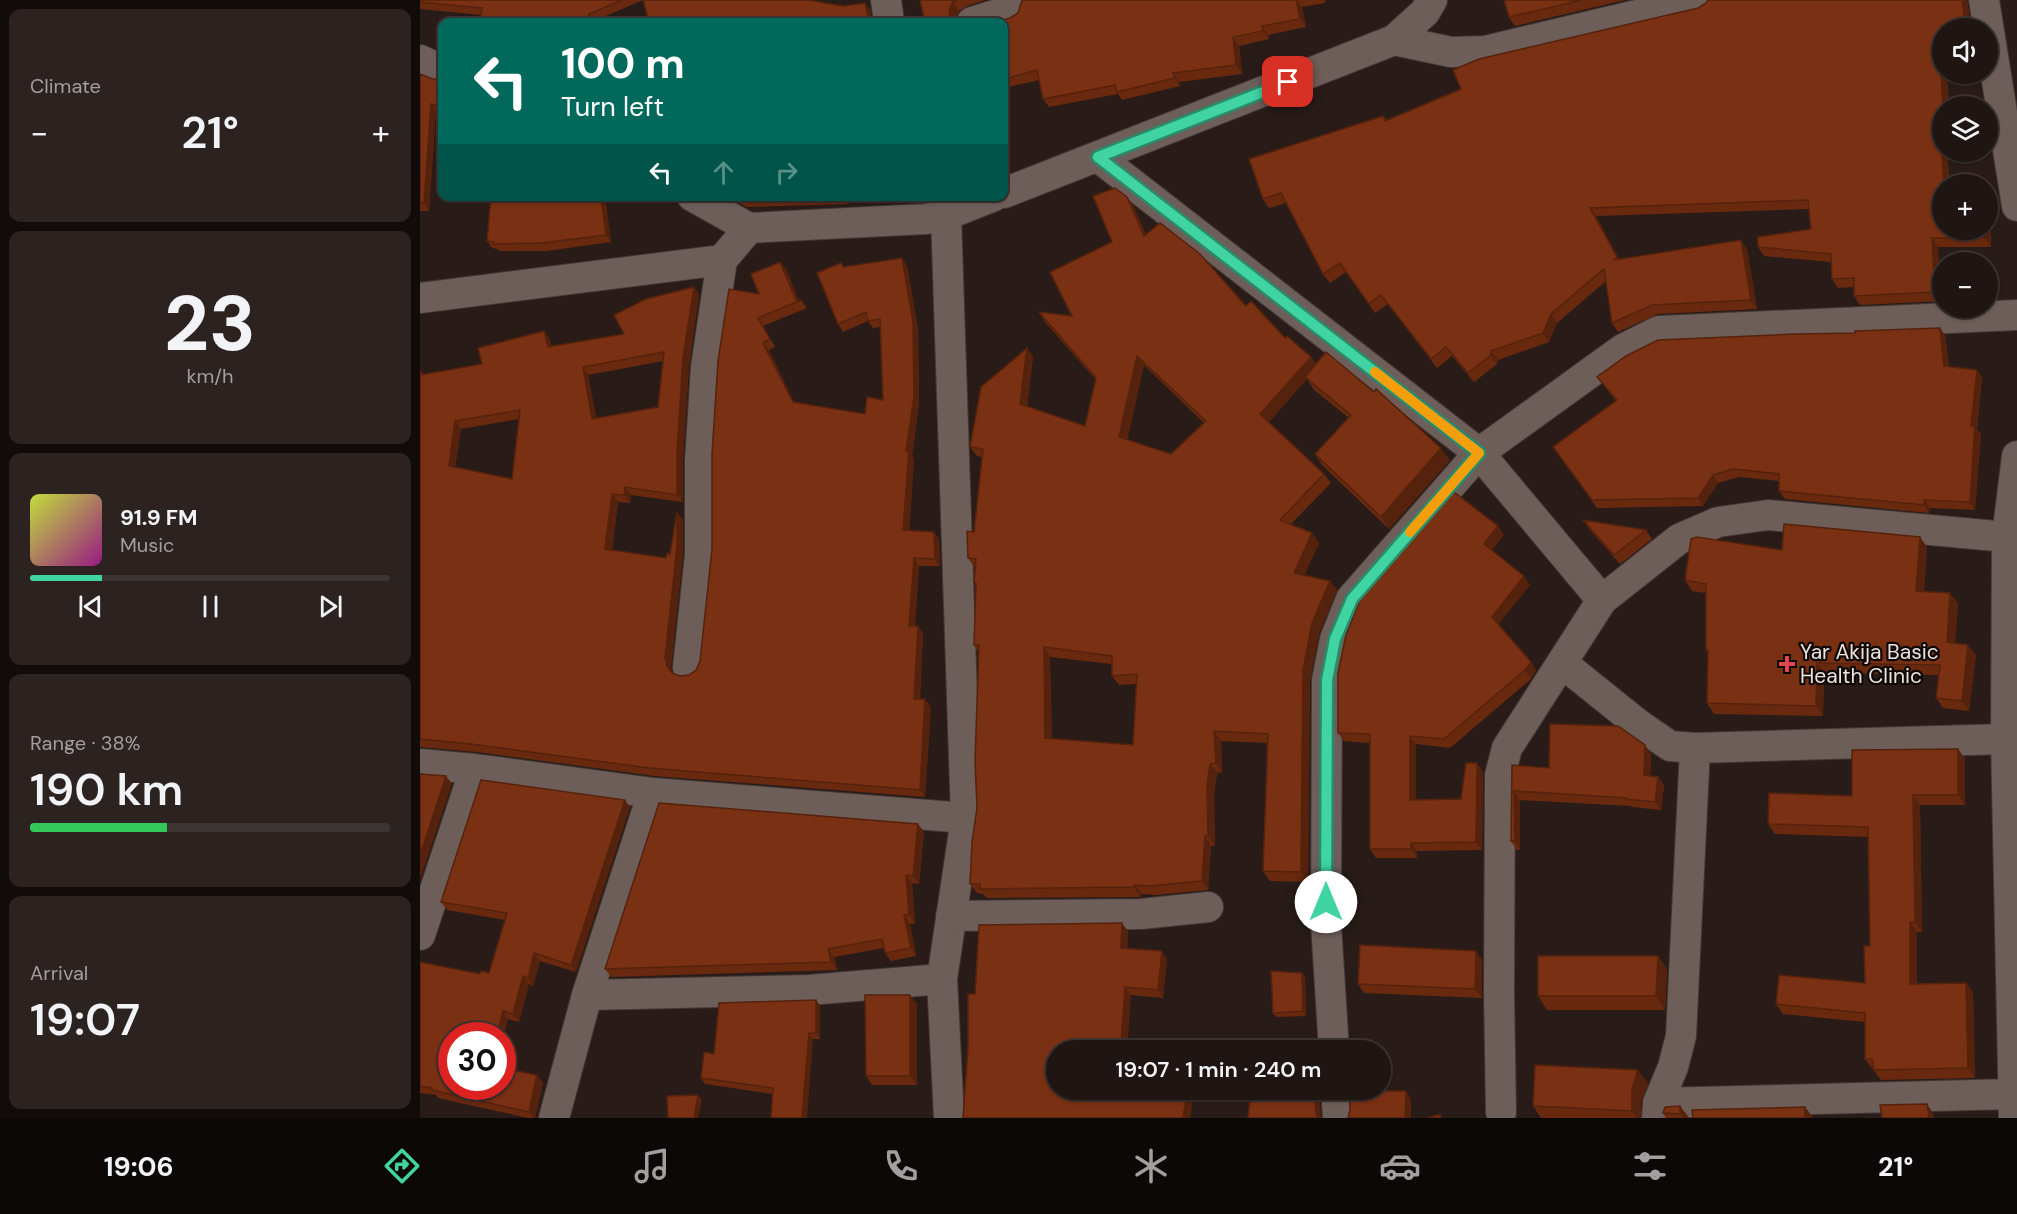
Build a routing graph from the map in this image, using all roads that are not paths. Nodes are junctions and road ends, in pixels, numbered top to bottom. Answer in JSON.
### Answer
{"nodes":[{"id":1,"x":886,"y":0,"type":"edge"},
{"id":2,"x":1013,"y":0,"type":"edge"},
{"id":3,"x":1432,"y":0,"type":"edge"},
{"id":4,"x":1700,"y":0,"type":"edge"},
{"id":5,"x":1984,"y":0,"type":"edge"},
{"id":6,"x":888,"y":18,"type":"edge"},
{"id":7,"x":985,"y":18,"type":"edge"},
{"id":8,"x":1394,"y":40,"type":"junction"},
{"id":9,"x":420,"y":60,"type":"edge"},
{"id":10,"x":438,"y":68,"type":"edge"},
{"id":11,"x":1098,"y":157,"type":"junction"},
{"id":12,"x":1008,"y":191,"type":"edge"},
{"id":13,"x":701,"y":201,"type":"edge"},
{"id":14,"x":972,"y":201,"type":"edge"},
{"id":15,"x":2017,"y":206,"type":"edge"},
{"id":16,"x":931,"y":210,"type":"edge"},
{"id":17,"x":749,"y":228,"type":"junction"},
{"id":18,"x":722,"y":260,"type":"junction"},
{"id":19,"x":420,"y":298,"type":"edge"},
{"id":20,"x":2017,"y":315,"type":"edge"},
{"id":21,"x":1479,"y":453,"type":"junction"},
{"id":22,"x":2017,"y":456,"type":"edge"},
{"id":23,"x":2012,"y":536,"type":"edge"},
{"id":24,"x":1602,"y":600,"type":"junction"},
{"id":25,"x":1562,"y":663,"type":"junction"},
{"id":26,"x":688,"y":667,"type":"dead end"},
{"id":27,"x":2006,"y":739,"type":"junction"},
{"id":28,"x":1695,"y":748,"type":"junction"},
{"id":29,"x":420,"y":764,"type":"edge"},
{"id":30,"x":475,"y":769,"type":"junction"},
{"id":31,"x":654,"y":794,"type":"junction"},
{"id":32,"x":966,"y":818,"type":"junction"},
{"id":33,"x":1208,"y":907,"type":"dead end"},
{"id":34,"x":951,"y":916,"type":"junction"},
{"id":35,"x":420,"y":935,"type":"edge"},
{"id":36,"x":950,"y":990,"type":"junction"},
{"id":37,"x":587,"y":995,"type":"junction"},
{"id":38,"x":1333,"y":1040,"type":"edge"},
{"id":39,"x":1337,"y":1100,"type":"edge"},
{"id":40,"x":2014,"y":1106,"type":"edge"},
{"id":41,"x":1658,"y":1111,"type":"edge"},
{"id":42,"x":1501,"y":1112,"type":"dead end"},
{"id":43,"x":554,"y":1118,"type":"edge"},
{"id":44,"x":949,"y":1118,"type":"edge"},
{"id":45,"x":964,"y":1118,"type":"edge"},
{"id":46,"x":1338,"y":1118,"type":"edge"}],
"edges":[{"from":1,"to":6,"type":"street"},
{"from":2,"to":7,"type":"street"},
{"from":3,"to":8,"type":"street"},
{"from":4,"to":8,"type":"street"},
{"from":5,"to":15,"type":"street"},
{"from":8,"to":11,"type":"street"},
{"from":9,"to":10,"type":"street"},
{"from":11,"to":12,"type":"street"},
{"from":11,"to":21,"type":"street"},
{"from":13,"to":17,"type":"street"},
{"from":14,"to":16,"type":"street"},
{"from":16,"to":17,"type":"street"},
{"from":16,"to":32,"type":"street"},
{"from":17,"to":18,"type":"street"},
{"from":18,"to":19,"type":"street"},
{"from":18,"to":26,"type":"street"},
{"from":20,"to":21,"type":"street"},
{"from":21,"to":24,"type":"street"},
{"from":21,"to":38,"type":"street"},
{"from":22,"to":23,"type":"street"},
{"from":23,"to":24,"type":"street"},
{"from":23,"to":27,"type":"street"},
{"from":24,"to":25,"type":"street"},
{"from":25,"to":28,"type":"street"},
{"from":25,"to":42,"type":"street"},
{"from":27,"to":28,"type":"street"},
{"from":27,"to":40,"type":"street"},
{"from":28,"to":41,"type":"street"},
{"from":29,"to":30,"type":"street"},
{"from":30,"to":31,"type":"street"},
{"from":30,"to":35,"type":"street"},
{"from":31,"to":32,"type":"street"},
{"from":31,"to":37,"type":"street"},
{"from":32,"to":34,"type":"street"},
{"from":33,"to":34,"type":"street"},
{"from":34,"to":36,"type":"street"},
{"from":36,"to":37,"type":"street"},
{"from":36,"to":44,"type":"street"},
{"from":36,"to":45,"type":"street"},
{"from":37,"to":43,"type":"street"},
{"from":39,"to":46,"type":"street"},
{"from":40,"to":41,"type":"street"}]}
